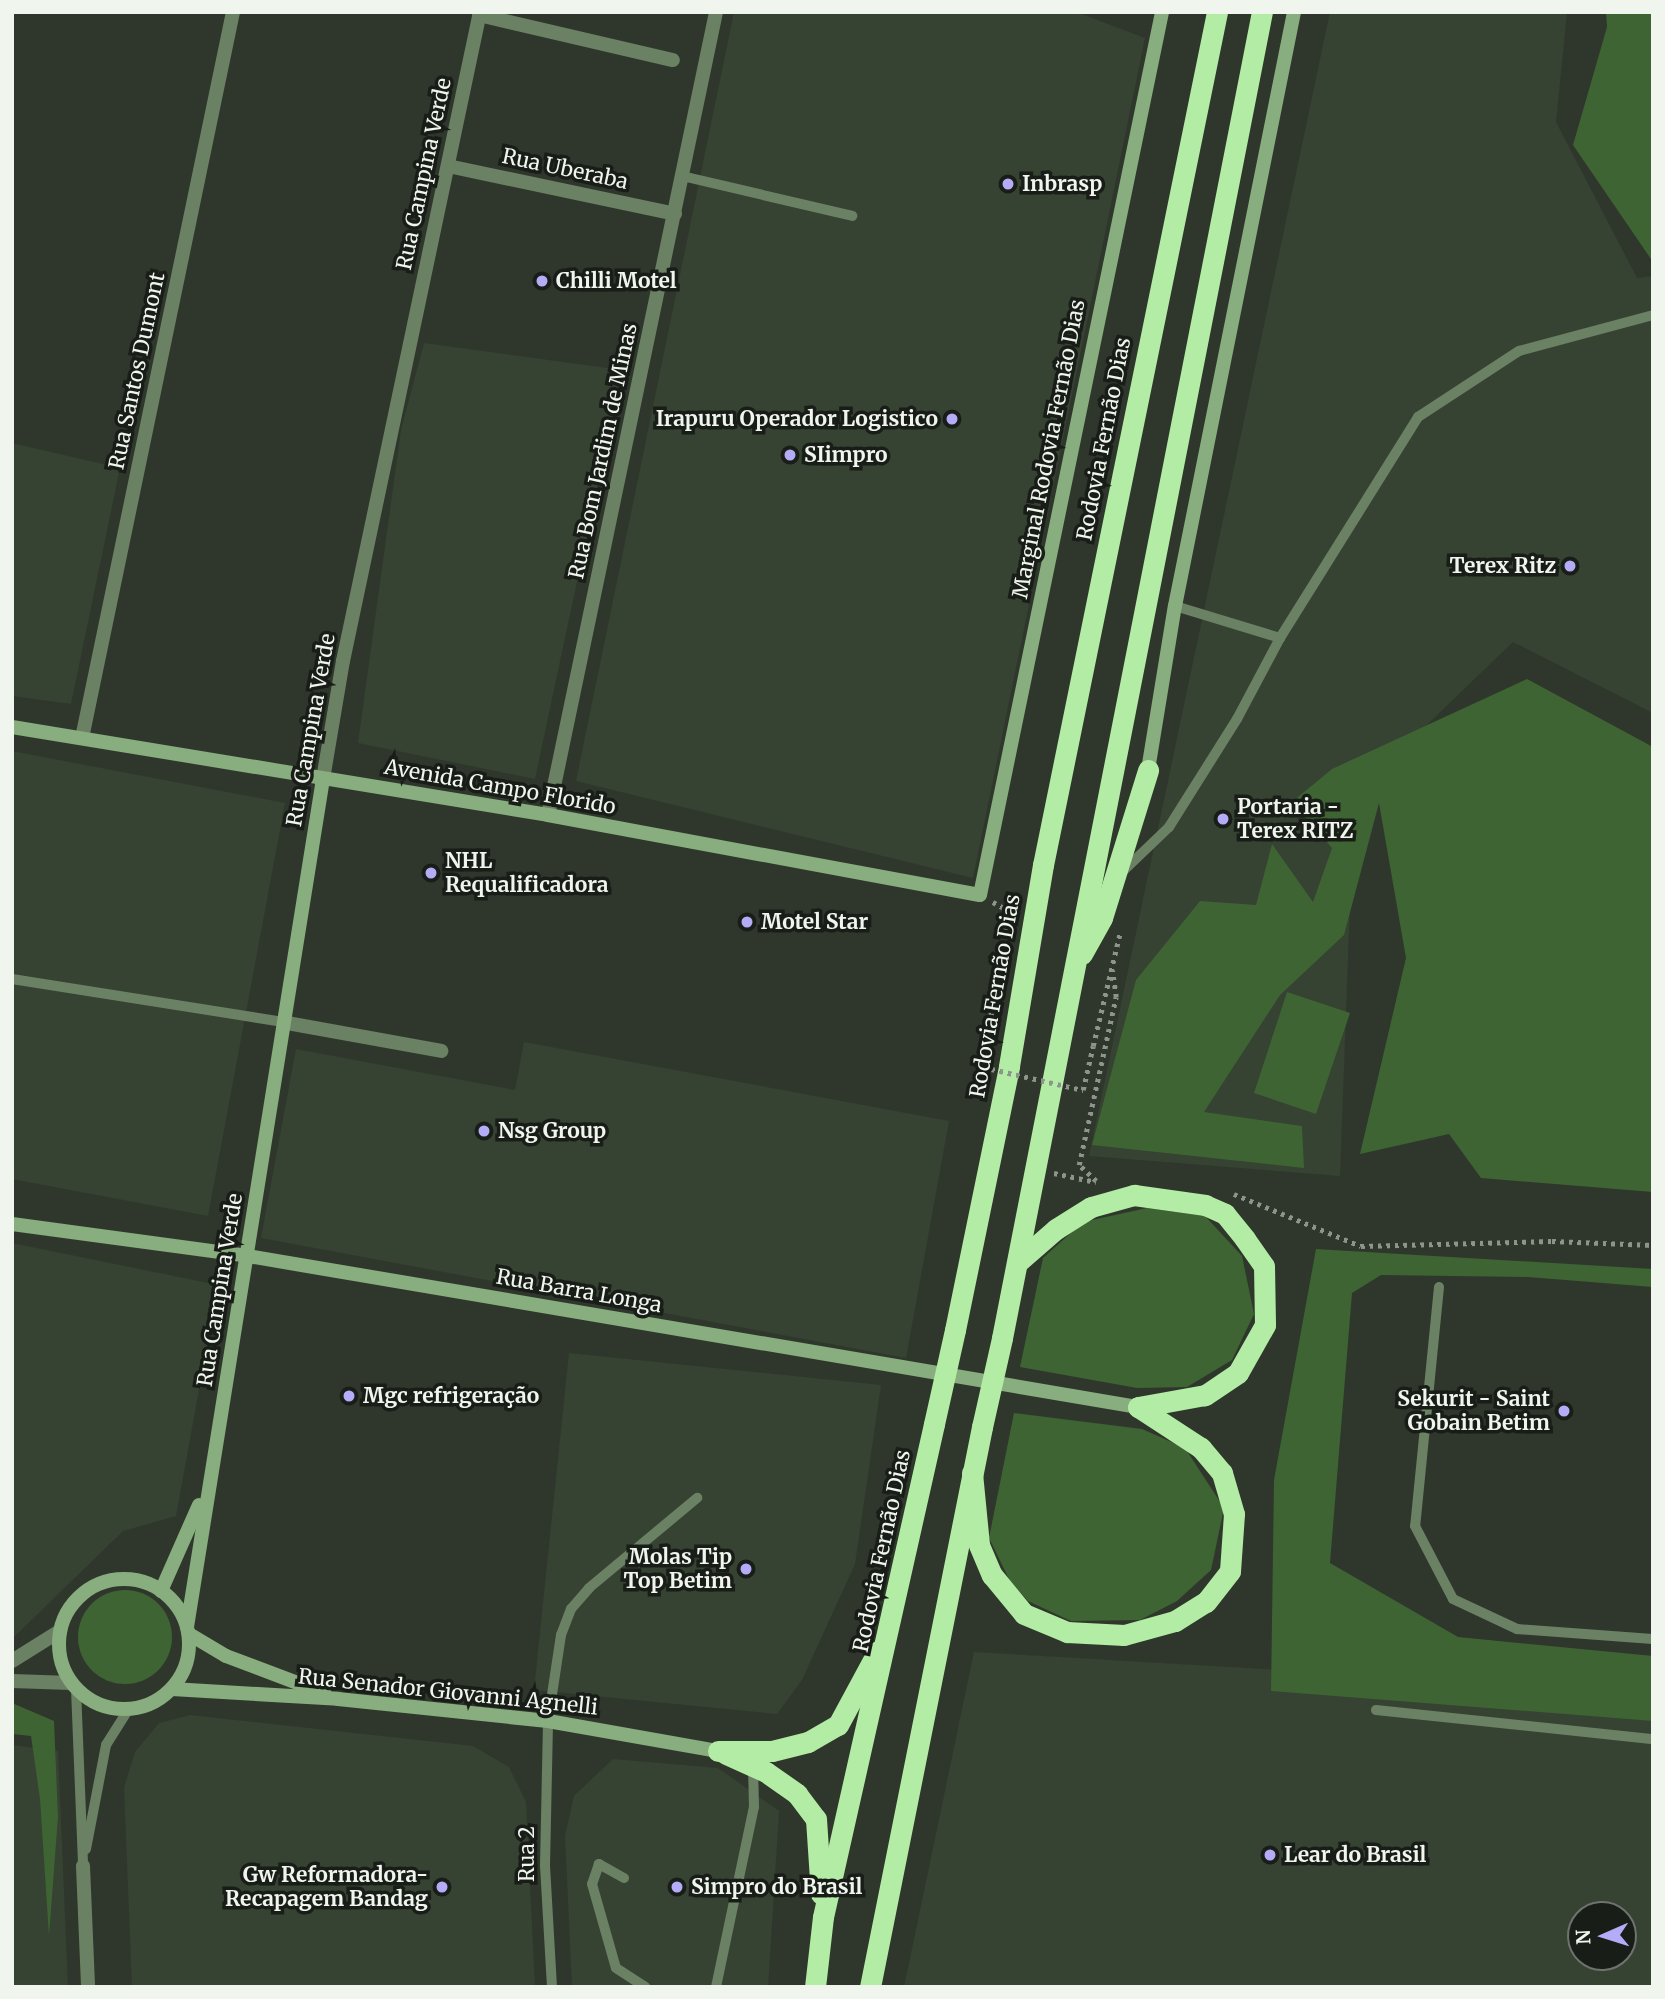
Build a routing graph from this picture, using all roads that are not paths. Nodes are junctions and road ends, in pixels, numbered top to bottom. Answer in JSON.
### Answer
{"nodes":[{"id":1,"x":233,"y":12,"type":"edge"},
{"id":2,"x":716,"y":12,"type":"edge"},
{"id":3,"x":1161,"y":12,"type":"edge"},
{"id":4,"x":1217,"y":12,"type":"edge"},
{"id":5,"x":1262,"y":12,"type":"edge"},
{"id":6,"x":1294,"y":12,"type":"edge"},
{"id":7,"x":479,"y":14,"type":"edge"},
{"id":8,"x":673,"y":60,"type":"dead end"},
{"id":9,"x":447,"y":166,"type":"junction"},
{"id":10,"x":682,"y":176,"type":"junction"},
{"id":11,"x":675,"y":214,"type":"junction"},
{"id":12,"x":852,"y":216,"type":"dead end"},
{"id":13,"x":1653,"y":315,"type":"edge"},
{"id":14,"x":1175,"y":606,"type":"junction"},
{"id":15,"x":1280,"y":638,"type":"junction"},
{"id":16,"x":12,"y":727,"type":"edge"},
{"id":17,"x":82,"y":738,"type":"junction"},
{"id":18,"x":1148,"y":770,"type":"joint"},
{"id":19,"x":323,"y":779,"type":"junction"},
{"id":20,"x":548,"y":815,"type":"junction"},
{"id":21,"x":1115,"y":878,"type":"junction"},
{"id":22,"x":979,"y":895,"type":"joint"},
{"id":23,"x":1072,"y":971,"type":"junction"},
{"id":24,"x":12,"y":979,"type":"edge"},
{"id":25,"x":282,"y":1022,"type":"junction"},
{"id":26,"x":441,"y":1051,"type":"dead end"},
{"id":27,"x":12,"y":1224,"type":"edge"},
{"id":28,"x":247,"y":1256,"type":"junction"},
{"id":29,"x":1019,"y":1261,"type":"junction"},
{"id":30,"x":1439,"y":1286,"type":"dead end"},
{"id":31,"x":1138,"y":1408,"type":"junction"},
{"id":32,"x":213,"y":1460,"type":"junction"},
{"id":33,"x":972,"y":1473,"type":"junction"},
{"id":34,"x":697,"y":1498,"type":"dead end"},
{"id":35,"x":160,"y":1591,"type":"junction"},
{"id":36,"x":890,"y":1628,"type":"junction"},
{"id":37,"x":60,"y":1630,"type":"junction"},
{"id":38,"x":188,"y":1631,"type":"junction"},
{"id":39,"x":1653,"y":1639,"type":"edge"},
{"id":40,"x":12,"y":1661,"type":"edge"},
{"id":41,"x":12,"y":1681,"type":"edge"},
{"id":42,"x":74,"y":1686,"type":"junction"},
{"id":43,"x":172,"y":1689,"type":"junction"},
{"id":44,"x":338,"y":1699,"type":"junction"},
{"id":45,"x":128,"y":1710,"type":"junction"},
{"id":46,"x":1376,"y":1710,"type":"dead end"},
{"id":47,"x":548,"y":1721,"type":"junction"},
{"id":48,"x":1653,"y":1739,"type":"edge"},
{"id":49,"x":718,"y":1751,"type":"junction"},
{"id":50,"x":754,"y":1766,"type":"junction"},
{"id":51,"x":83,"y":1867,"type":"junction"},
{"id":52,"x":624,"y":1878,"type":"dead end"},
{"id":53,"x":823,"y":1917,"type":"junction"},
{"id":54,"x":881,"y":1922,"type":"junction"},
{"id":55,"x":88,"y":1987,"type":"edge"},
{"id":56,"x":552,"y":1987,"type":"edge"},
{"id":57,"x":645,"y":1987,"type":"edge"},
{"id":58,"x":716,"y":1987,"type":"edge"},
{"id":59,"x":815,"y":1987,"type":"edge"},
{"id":60,"x":870,"y":1987,"type":"edge"},
{"id":61,"x":881,"y":1987,"type":"edge"}],
"edges":[{"from":1,"to":17,"type":"street","name":"Rua Santos Dumont"},
{"from":2,"to":10,"type":"street","name":"Rua Bom Jardim de Minas"},
{"from":3,"to":22,"type":"main road","name":"Marginal Rodovia Fernão Dias"},
{"from":4,"to":36,"type":"highway","name":"Rodovia Fernão Dias","bridge":true},
{"from":5,"to":23,"type":"highway"},
{"from":6,"to":14,"type":"main road"},
{"from":7,"to":8,"type":"street"},
{"from":7,"to":9,"type":"street","name":"Rua Campina Verde"},
{"from":9,"to":11,"type":"street","name":"Rua Uberaba"},
{"from":9,"to":19,"type":"street","name":"Rua Campina Verde"},
{"from":10,"to":11,"type":"street","name":"Rua Bom Jardim de Minas"},
{"from":10,"to":12,"type":"lane"},
{"from":11,"to":20,"type":"street","name":"Rua Bom Jardim de Minas"},
{"from":13,"to":15,"type":"lane"},
{"from":14,"to":15,"type":"lane"},
{"from":14,"to":18,"type":"main road"},
{"from":15,"to":21,"type":"lane"},
{"from":16,"to":17,"type":"main road","name":"Avenida Campo Florido"},
{"from":17,"to":19,"type":"main road","name":"Avenida Campo Florido"},
{"from":18,"to":21,"type":"highway"},
{"from":19,"to":20,"type":"main road","name":"Avenida Campo Florido"},
{"from":19,"to":25,"type":"main road","name":"Rua Campina Verde"},
{"from":20,"to":22,"type":"main road","name":"Avenida Campo Florido"},
{"from":21,"to":23,"type":"highway"},
{"from":23,"to":29,"type":"highway"},
{"from":24,"to":25,"type":"lane"},
{"from":25,"to":26,"type":"street"},
{"from":25,"to":28,"type":"main road","name":"Rua Campina Verde"},
{"from":27,"to":28,"type":"main road","name":"Rua Barra Longa"},
{"from":28,"to":31,"type":"main road","name":"Rua Barra Longa"},
{"from":28,"to":32,"type":"main road","name":"Rua Campina Verde"},
{"from":29,"to":31,"type":"highway"},
{"from":29,"to":33,"type":"highway","bridge":true},
{"from":30,"to":39,"type":"lane"},
{"from":31,"to":33,"type":"highway"},
{"from":32,"to":35,"type":"main road","name":"Rua Campina Verde"},
{"from":32,"to":38,"type":"main road","name":"Rua Campina Verde"},
{"from":33,"to":54,"type":"highway"},
{"from":34,"to":47,"type":"lane","name":"Rua 2"},
{"from":35,"to":37,"type":"main road"},
{"from":35,"to":38,"type":"main road"},
{"from":36,"to":49,"type":"highway"},
{"from":36,"to":53,"type":"highway","name":"Rodovia Fernão Dias"},
{"from":37,"to":40,"type":"street"},
{"from":37,"to":42,"type":"main road"},
{"from":38,"to":43,"type":"main road"},
{"from":38,"to":44,"type":"main road"},
{"from":41,"to":42,"type":"street"},
{"from":42,"to":45,"type":"main road"},
{"from":42,"to":51,"type":"lane"},
{"from":43,"to":44,"type":"main road","name":"Rua Senador Giovanni Agnelli"},
{"from":43,"to":45,"type":"main road"},
{"from":44,"to":47,"type":"main road","name":"Rua Senador Giovanni Agnelli"},
{"from":45,"to":51,"type":"lane"},
{"from":46,"to":48,"type":"lane"},
{"from":47,"to":49,"type":"main road","name":"Rua Senador Giovanni Agnelli"},
{"from":47,"to":56,"type":"lane","name":"Rua 2"},
{"from":49,"to":50,"type":"highway"},
{"from":50,"to":53,"type":"highway"},
{"from":50,"to":58,"type":"lane"},
{"from":51,"to":55,"type":"street"},
{"from":52,"to":57,"type":"lane"},
{"from":53,"to":59,"type":"highway","name":"Rodovia Fernão Dias"},
{"from":54,"to":60,"type":"highway"},
{"from":54,"to":61,"type":"highway"}]}
